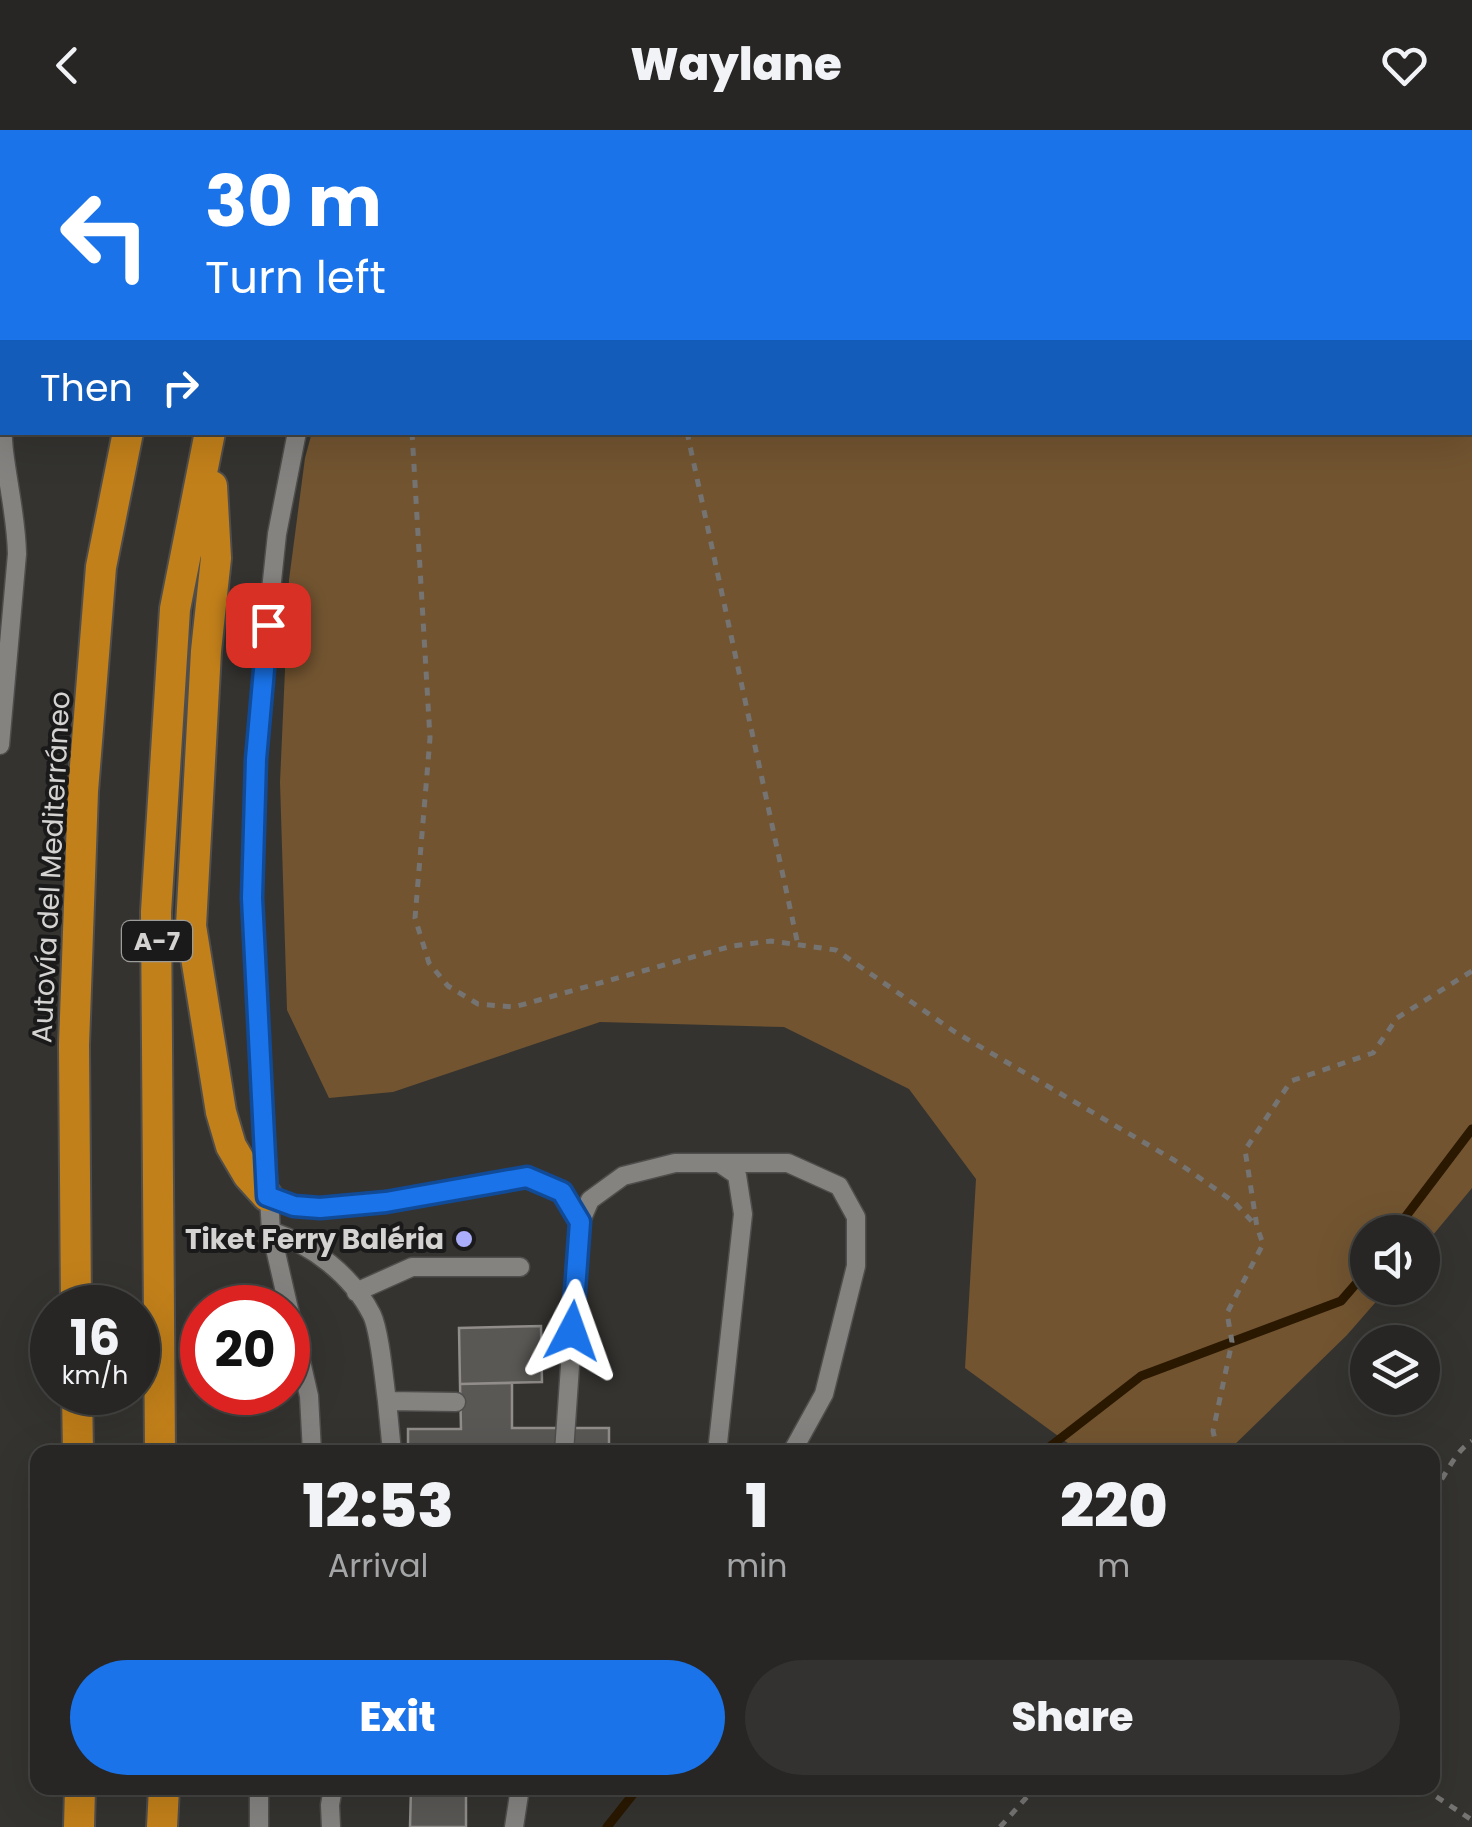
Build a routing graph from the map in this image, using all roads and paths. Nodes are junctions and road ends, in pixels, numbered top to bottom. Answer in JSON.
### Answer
{"nodes":[{"id":1,"x":1,"y":435,"type":"edge"},
{"id":2,"x":127,"y":435,"type":"edge"},
{"id":3,"x":210,"y":435,"type":"edge"},
{"id":4,"x":296,"y":435,"type":"edge"},
{"id":5,"x":412,"y":435,"type":"edge"},
{"id":6,"x":688,"y":435,"type":"edge"},
{"id":7,"x":7,"y":588,"type":"edge"},
{"id":8,"x":0,"y":745,"type":"edge"},
{"id":9,"x":798,"y":945,"type":"junction"},
{"id":10,"x":1472,"y":971,"type":"edge"},
{"id":11,"x":720,"y":1163,"type":"junction"},
{"id":12,"x":267,"y":1196,"type":"junction"},
{"id":13,"x":580,"y":1222,"type":"junction"},
{"id":14,"x":1258,"y":1227,"type":"junction"},
{"id":15,"x":271,"y":1231,"type":"junction"},
{"id":16,"x":520,"y":1267,"type":"dead end"},
{"id":17,"x":76,"y":1285,"type":"edge"},
{"id":18,"x":356,"y":1292,"type":"junction"},
{"id":19,"x":387,"y":1401,"type":"junction"},
{"id":20,"x":456,"y":1402,"type":"dead end"},
{"id":21,"x":77,"y":1415,"type":"edge"},
{"id":22,"x":1472,"y":1441,"type":"edge"},
{"id":23,"x":78,"y":1445,"type":"edge"},
{"id":24,"x":160,"y":1445,"type":"edge"},
{"id":25,"x":312,"y":1445,"type":"edge"},
{"id":26,"x":391,"y":1445,"type":"edge"},
{"id":27,"x":564,"y":1445,"type":"edge"},
{"id":28,"x":719,"y":1445,"type":"edge"},
{"id":29,"x":796,"y":1445,"type":"edge"},
{"id":30,"x":1216,"y":1445,"type":"edge"},
{"id":31,"x":1440,"y":1483,"type":"edge"},
{"id":32,"x":80,"y":1795,"type":"edge"},
{"id":33,"x":164,"y":1795,"type":"edge"},
{"id":34,"x":259,"y":1795,"type":"edge"},
{"id":35,"x":332,"y":1795,"type":"edge"},
{"id":36,"x":519,"y":1795,"type":"edge"},
{"id":37,"x":1029,"y":1795,"type":"edge"},
{"id":38,"x":1434,"y":1795,"type":"edge"},
{"id":39,"x":1472,"y":1820,"type":"edge"},
{"id":40,"x":79,"y":1827,"type":"edge"},
{"id":41,"x":162,"y":1827,"type":"edge"},
{"id":42,"x":259,"y":1827,"type":"edge"},
{"id":43,"x":331,"y":1827,"type":"edge"},
{"id":44,"x":514,"y":1827,"type":"edge"},
{"id":45,"x":1000,"y":1827,"type":"edge"}],
"edges":[{"from":1,"to":7,"type":"lane"},
{"from":2,"to":17,"type":"highway","name":"Autovía del Mediterráneo"},
{"from":3,"to":12,"type":"highway"},
{"from":3,"to":24,"type":"highway","number":"A-7"},
{"from":4,"to":12,"type":"lane"},
{"from":5,"to":9,"type":"path"},
{"from":6,"to":9,"type":"path"},
{"from":7,"to":8,"type":"lane"},
{"from":9,"to":14,"type":"path"},
{"from":10,"to":14,"type":"path"},
{"from":11,"to":13,"type":"lane"},
{"from":11,"to":28,"type":"lane"},
{"from":11,"to":29,"type":"lane"},
{"from":12,"to":13,"type":"lane"},
{"from":12,"to":15,"type":"lane"},
{"from":13,"to":27,"type":"lane"},
{"from":14,"to":30,"type":"path"},
{"from":15,"to":18,"type":"lane"},
{"from":15,"to":25,"type":"lane"},
{"from":16,"to":18,"type":"lane"},
{"from":18,"to":19,"type":"lane"},
{"from":19,"to":20,"type":"lane"},
{"from":19,"to":26,"type":"lane"},
{"from":21,"to":23,"type":"highway"},
{"from":22,"to":31,"type":"path"},
{"from":32,"to":40,"type":"highway"},
{"from":33,"to":41,"type":"highway"},
{"from":34,"to":42,"type":"lane"},
{"from":35,"to":43,"type":"lane"},
{"from":36,"to":44,"type":"lane"},
{"from":37,"to":45,"type":"path"},
{"from":38,"to":39,"type":"path"}]}
